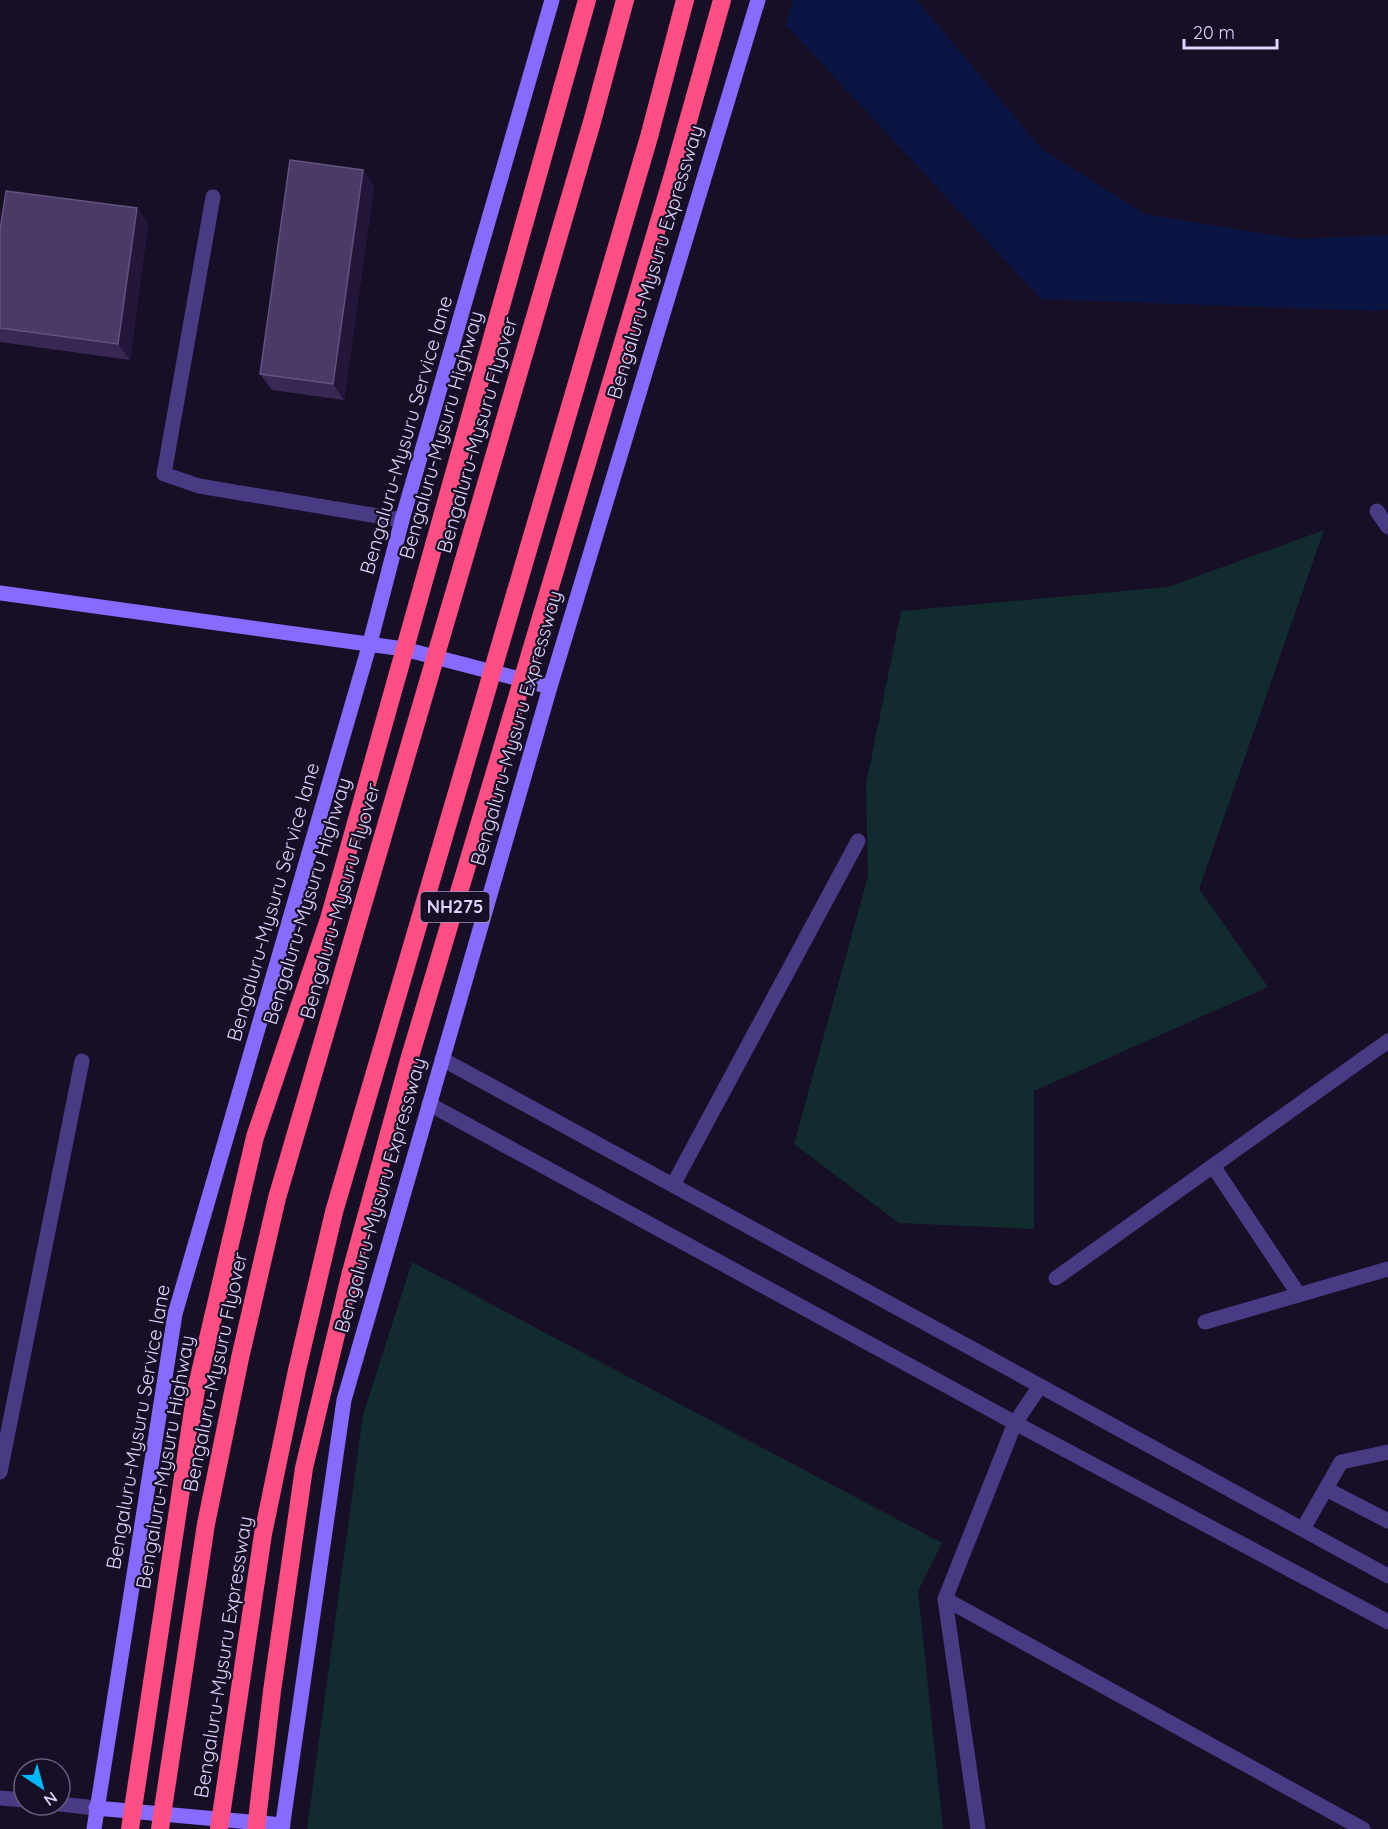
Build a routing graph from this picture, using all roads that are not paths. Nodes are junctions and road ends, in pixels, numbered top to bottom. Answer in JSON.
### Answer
{"nodes":[{"id":1,"x":552,"y":0,"type":"edge"},
{"id":2,"x":587,"y":0,"type":"edge"},
{"id":3,"x":625,"y":0,"type":"edge"},
{"id":4,"x":685,"y":0,"type":"edge"},
{"id":5,"x":722,"y":0,"type":"edge"},
{"id":6,"x":758,"y":0,"type":"edge"},
{"id":7,"x":213,"y":197,"type":"dead end"},
{"id":8,"x":1377,"y":511,"type":"dead end"},
{"id":9,"x":402,"y":520,"type":"junction"},
{"id":10,"x":1388,"y":526,"type":"edge"},
{"id":11,"x":0,"y":593,"type":"edge"},
{"id":12,"x":370,"y":644,"type":"junction"},
{"id":13,"x":404,"y":649,"type":"junction"},
{"id":14,"x":522,"y":680,"type":"junction"},
{"id":15,"x":550,"y":687,"type":"junction"},
{"id":16,"x":858,"y":841,"type":"dead end"},
{"id":17,"x":1388,"y":1041,"type":"edge"},
{"id":18,"x":442,"y":1059,"type":"junction"},
{"id":19,"x":82,"y":1061,"type":"dead end"},
{"id":20,"x":429,"y":1104,"type":"junction"},
{"id":21,"x":1213,"y":1166,"type":"junction"},
{"id":22,"x":673,"y":1185,"type":"junction"},
{"id":23,"x":1388,"y":1269,"type":"edge"},
{"id":24,"x":1056,"y":1278,"type":"dead end"},
{"id":25,"x":1299,"y":1295,"type":"junction"},
{"id":26,"x":1205,"y":1322,"type":"dead end"},
{"id":27,"x":1040,"y":1386,"type":"junction"},
{"id":28,"x":1015,"y":1423,"type":"junction"},
{"id":29,"x":1388,"y":1452,"type":"edge"},
{"id":30,"x":0,"y":1472,"type":"edge"},
{"id":31,"x":1326,"y":1489,"type":"junction"},
{"id":32,"x":1388,"y":1521,"type":"edge"},
{"id":33,"x":1303,"y":1529,"type":"junction"},
{"id":34,"x":1388,"y":1576,"type":"edge"},
{"id":35,"x":945,"y":1599,"type":"junction"},
{"id":36,"x":1388,"y":1622,"type":"edge"},
{"id":37,"x":72,"y":1805,"type":"edge"},
{"id":38,"x":96,"y":1808,"type":"junction"},
{"id":39,"x":131,"y":1820,"type":"edge"},
{"id":40,"x":256,"y":1826,"type":"edge"},
{"id":41,"x":283,"y":1827,"type":"edge"},
{"id":42,"x":94,"y":1829,"type":"edge"},
{"id":43,"x":160,"y":1829,"type":"edge"},
{"id":44,"x":219,"y":1829,"type":"edge"},
{"id":45,"x":978,"y":1829,"type":"edge"},
{"id":46,"x":1363,"y":1829,"type":"edge"}],
"edges":[{"from":1,"to":9,"type":"street","name":"Bengaluru-Mysuru Service lane"},
{"from":2,"to":13,"type":"highway","name":"Bengaluru-Mysuru Highway"},
{"from":3,"to":43,"type":"highway","name":"Bengaluru-Mysuru Flyover","bridge":true},
{"from":4,"to":44,"type":"highway","name":"Bengaluru-Mysuru Expressway","number":"NH275","bridge":true},
{"from":5,"to":14,"type":"highway","name":"Bengaluru-Mysuru Expressway","number":"NH275"},
{"from":6,"to":15,"type":"street","name":"Bengaluru-Mysuru Expressway","number":"NH275"},
{"from":7,"to":9,"type":"street"},
{"from":8,"to":10,"type":"street"},
{"from":9,"to":12,"type":"street","name":"Bengaluru-Mysuru Service lane"},
{"from":11,"to":12,"type":"street"},
{"from":12,"to":13,"type":"street"},
{"from":12,"to":38,"type":"street","name":"Bengaluru-Mysuru Service lane"},
{"from":13,"to":14,"type":"street"},
{"from":13,"to":39,"type":"highway","name":"Bengaluru-Mysuru Highway"},
{"from":14,"to":15,"type":"street"},
{"from":14,"to":40,"type":"highway","name":"Bengaluru-Mysuru Expressway","number":"NH275"},
{"from":15,"to":18,"type":"street","name":"Bengaluru-Mysuru Expressway","number":"NH275"},
{"from":16,"to":22,"type":"street"},
{"from":17,"to":21,"type":"street"},
{"from":18,"to":20,"type":"street","name":"Bengaluru-Mysuru Expressway","number":"NH275"},
{"from":18,"to":22,"type":"street"},
{"from":19,"to":30,"type":"street"},
{"from":20,"to":28,"type":"street"},
{"from":20,"to":41,"type":"street","name":"Bengaluru-Mysuru Expressway","number":"NH275"},
{"from":21,"to":24,"type":"street"},
{"from":21,"to":25,"type":"street"},
{"from":22,"to":27,"type":"street"},
{"from":23,"to":25,"type":"street"},
{"from":25,"to":26,"type":"street"},
{"from":27,"to":28,"type":"street"},
{"from":27,"to":33,"type":"street"},
{"from":28,"to":35,"type":"street"},
{"from":28,"to":36,"type":"street"},
{"from":29,"to":31,"type":"street"},
{"from":31,"to":32,"type":"street"},
{"from":31,"to":33,"type":"street"},
{"from":33,"to":34,"type":"street"},
{"from":35,"to":45,"type":"street"},
{"from":35,"to":46,"type":"street"},
{"from":37,"to":38,"type":"street"},
{"from":38,"to":39,"type":"street"},
{"from":38,"to":42,"type":"street","name":"Bengaluru-Mysuru Service lane"},
{"from":39,"to":40,"type":"street"},
{"from":40,"to":41,"type":"street"}]}
